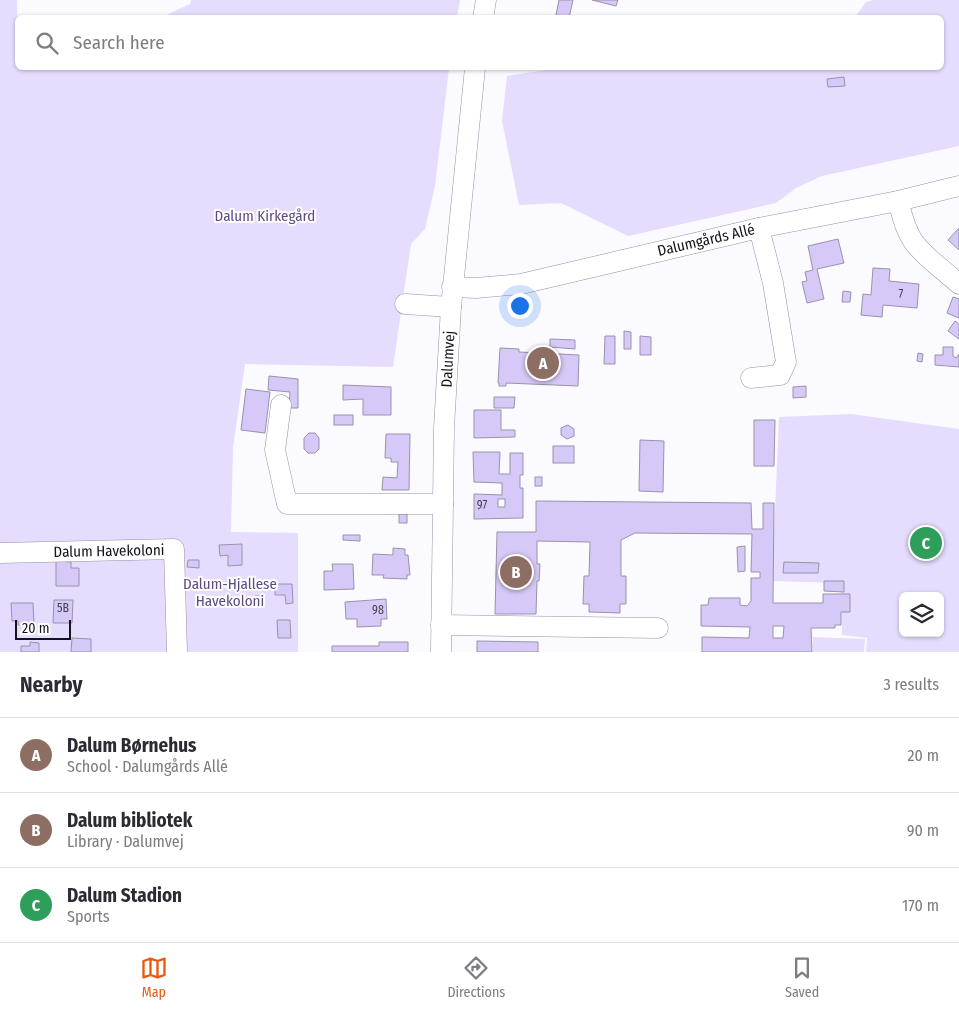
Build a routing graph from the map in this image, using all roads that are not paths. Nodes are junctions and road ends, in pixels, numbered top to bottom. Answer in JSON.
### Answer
{"nodes":[{"id":1,"x":486,"y":0,"type":"edge"},
{"id":2,"x":484,"y":15,"type":"edge"},
{"id":3,"x":476,"y":70,"type":"edge"},
{"id":4,"x":959,"y":186,"type":"edge"},
{"id":5,"x":898,"y":201,"type":"junction"},
{"id":6,"x":759,"y":228,"type":"junction"},
{"id":7,"x":959,"y":284,"type":"edge"},
{"id":8,"x":452,"y":297,"type":"junction"},
{"id":9,"x":405,"y":304,"type":"dead end"},
{"id":10,"x":751,"y":378,"type":"dead end"},
{"id":11,"x":281,"y":405,"type":"dead end"},
{"id":12,"x":443,"y":504,"type":"junction"},
{"id":13,"x":0,"y":553,"type":"edge"},
{"id":14,"x":441,"y":626,"type":"junction"},
{"id":15,"x":658,"y":628,"type":"dead end"},
{"id":16,"x":177,"y":652,"type":"edge"},
{"id":17,"x":441,"y":652,"type":"edge"}],
"edges":[{"from":1,"to":2,"type":"street"},
{"from":3,"to":8,"type":"street","name":"Dalumvej"},
{"from":4,"to":5,"type":"street","name":"Dalumgårds Allé"},
{"from":5,"to":6,"type":"street","name":"Dalumgårds Allé"},
{"from":5,"to":7,"type":"street"},
{"from":6,"to":8,"type":"street","name":"Dalumgårds Allé"},
{"from":6,"to":10,"type":"street"},
{"from":8,"to":9,"type":"street","name":"Dalumgårds Allé"},
{"from":8,"to":12,"type":"street","name":"Dalumvej"},
{"from":11,"to":12,"type":"street"},
{"from":12,"to":14,"type":"street","name":"Dalumvej"},
{"from":13,"to":16,"type":"street","name":"Dalum Havekoloni"},
{"from":14,"to":15,"type":"street"},
{"from":14,"to":17,"type":"street","name":"Dalumvej"}]}
